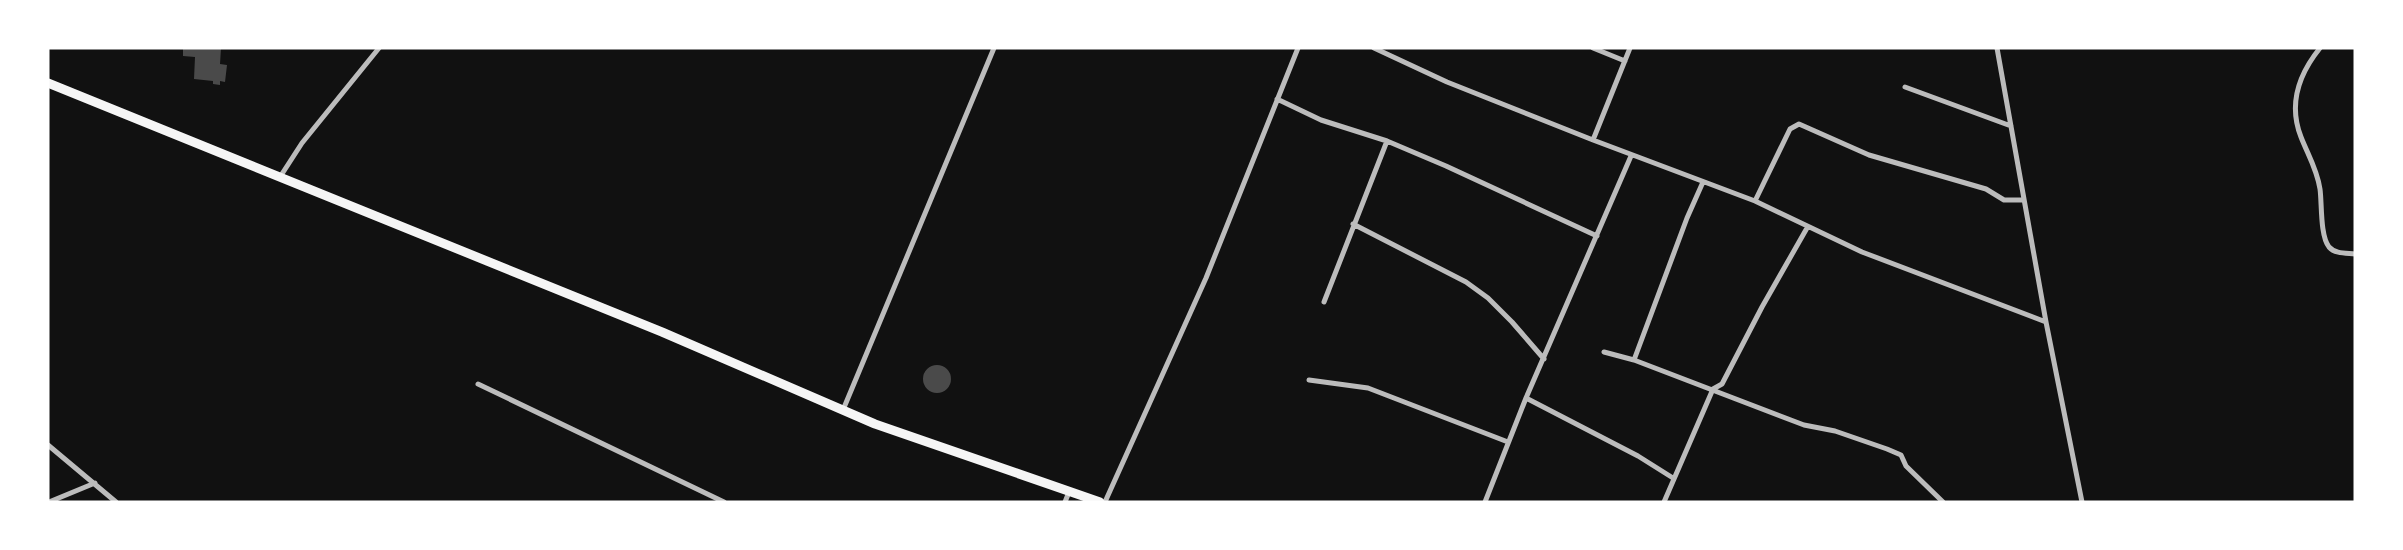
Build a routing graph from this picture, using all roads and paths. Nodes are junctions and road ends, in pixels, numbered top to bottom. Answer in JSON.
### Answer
{"nodes":[{"id":1,"x":379,"y":48,"type":"edge"},
{"id":2,"x":994,"y":48,"type":"edge"},
{"id":3,"x":1298,"y":48,"type":"edge"},
{"id":4,"x":1374,"y":48,"type":"edge"},
{"id":5,"x":1593,"y":48,"type":"edge"},
{"id":6,"x":1629,"y":48,"type":"edge"},
{"id":7,"x":1997,"y":48,"type":"edge"},
{"id":8,"x":2320,"y":48,"type":"edge"},
{"id":9,"x":1625,"y":61,"type":"junction"},
{"id":10,"x":48,"y":83,"type":"edge"},
{"id":11,"x":1905,"y":87,"type":"dead end"},
{"id":12,"x":1277,"y":99,"type":"junction"},
{"id":13,"x":2011,"y":126,"type":"junction"},
{"id":14,"x":1593,"y":140,"type":"junction"},
{"id":15,"x":1387,"y":141,"type":"junction"},
{"id":16,"x":1631,"y":156,"type":"junction"},
{"id":17,"x":280,"y":177,"type":"junction"},
{"id":18,"x":1702,"y":182,"type":"junction"},
{"id":19,"x":2024,"y":200,"type":"junction"},
{"id":20,"x":1755,"y":201,"type":"junction"},
{"id":21,"x":1353,"y":224,"type":"junction"},
{"id":22,"x":1807,"y":228,"type":"junction"},
{"id":23,"x":1597,"y":236,"type":"junction"},
{"id":24,"x":2355,"y":254,"type":"edge"},
{"id":25,"x":1324,"y":302,"type":"dead end"},
{"id":26,"x":2046,"y":322,"type":"junction"},
{"id":27,"x":1604,"y":352,"type":"dead end"},
{"id":28,"x":1544,"y":359,"type":"junction"},
{"id":29,"x":1634,"y":360,"type":"junction"},
{"id":30,"x":1309,"y":380,"type":"dead end"},
{"id":31,"x":478,"y":384,"type":"dead end"},
{"id":32,"x":1713,"y":389,"type":"junction"},
{"id":33,"x":1526,"y":398,"type":"junction"},
{"id":34,"x":843,"y":410,"type":"junction"},
{"id":35,"x":1508,"y":442,"type":"junction"},
{"id":36,"x":48,"y":445,"type":"edge"},
{"id":37,"x":1673,"y":478,"type":"junction"},
{"id":38,"x":95,"y":483,"type":"junction"},
{"id":39,"x":1069,"y":492,"type":"junction"},
{"id":40,"x":49,"y":502,"type":"edge"},
{"id":41,"x":116,"y":502,"type":"edge"},
{"id":42,"x":724,"y":502,"type":"edge"},
{"id":43,"x":1065,"y":502,"type":"edge"},
{"id":44,"x":1100,"y":502,"type":"edge"},
{"id":45,"x":1105,"y":502,"type":"edge"},
{"id":46,"x":1485,"y":502,"type":"edge"},
{"id":47,"x":1664,"y":502,"type":"edge"},
{"id":48,"x":1943,"y":502,"type":"edge"},
{"id":49,"x":2082,"y":502,"type":"edge"}],
"edges":[{"from":1,"to":17,"type":"street"},
{"from":2,"to":34,"type":"street"},
{"from":3,"to":12,"type":"street"},
{"from":4,"to":14,"type":"street"},
{"from":5,"to":9,"type":"street"},
{"from":6,"to":9,"type":"street"},
{"from":7,"to":13,"type":"street"},
{"from":8,"to":24,"type":"street"},
{"from":9,"to":14,"type":"street"},
{"from":10,"to":17,"type":"highway"},
{"from":11,"to":13,"type":"street"},
{"from":12,"to":15,"type":"street"},
{"from":12,"to":45,"type":"street"},
{"from":13,"to":19,"type":"street"},
{"from":14,"to":16,"type":"street"},
{"from":15,"to":21,"type":"street"},
{"from":15,"to":23,"type":"street"},
{"from":16,"to":18,"type":"street"},
{"from":16,"to":23,"type":"street"},
{"from":17,"to":34,"type":"highway"},
{"from":18,"to":20,"type":"street"},
{"from":18,"to":29,"type":"street"},
{"from":19,"to":20,"type":"street"},
{"from":19,"to":26,"type":"street"},
{"from":20,"to":22,"type":"street"},
{"from":21,"to":25,"type":"street"},
{"from":21,"to":28,"type":"street"},
{"from":22,"to":26,"type":"street"},
{"from":22,"to":32,"type":"street"},
{"from":23,"to":28,"type":"street"},
{"from":26,"to":49,"type":"street"},
{"from":27,"to":29,"type":"street"},
{"from":28,"to":33,"type":"street"},
{"from":29,"to":32,"type":"street"},
{"from":30,"to":35,"type":"street"},
{"from":31,"to":42,"type":"street"},
{"from":32,"to":37,"type":"street"},
{"from":32,"to":48,"type":"street"},
{"from":33,"to":35,"type":"street"},
{"from":33,"to":37,"type":"street"},
{"from":34,"to":39,"type":"highway"},
{"from":35,"to":46,"type":"street"},
{"from":36,"to":38,"type":"street"},
{"from":37,"to":47,"type":"street"},
{"from":38,"to":40,"type":"street"},
{"from":38,"to":41,"type":"street"},
{"from":39,"to":43,"type":"street"},
{"from":39,"to":44,"type":"highway"}]}
